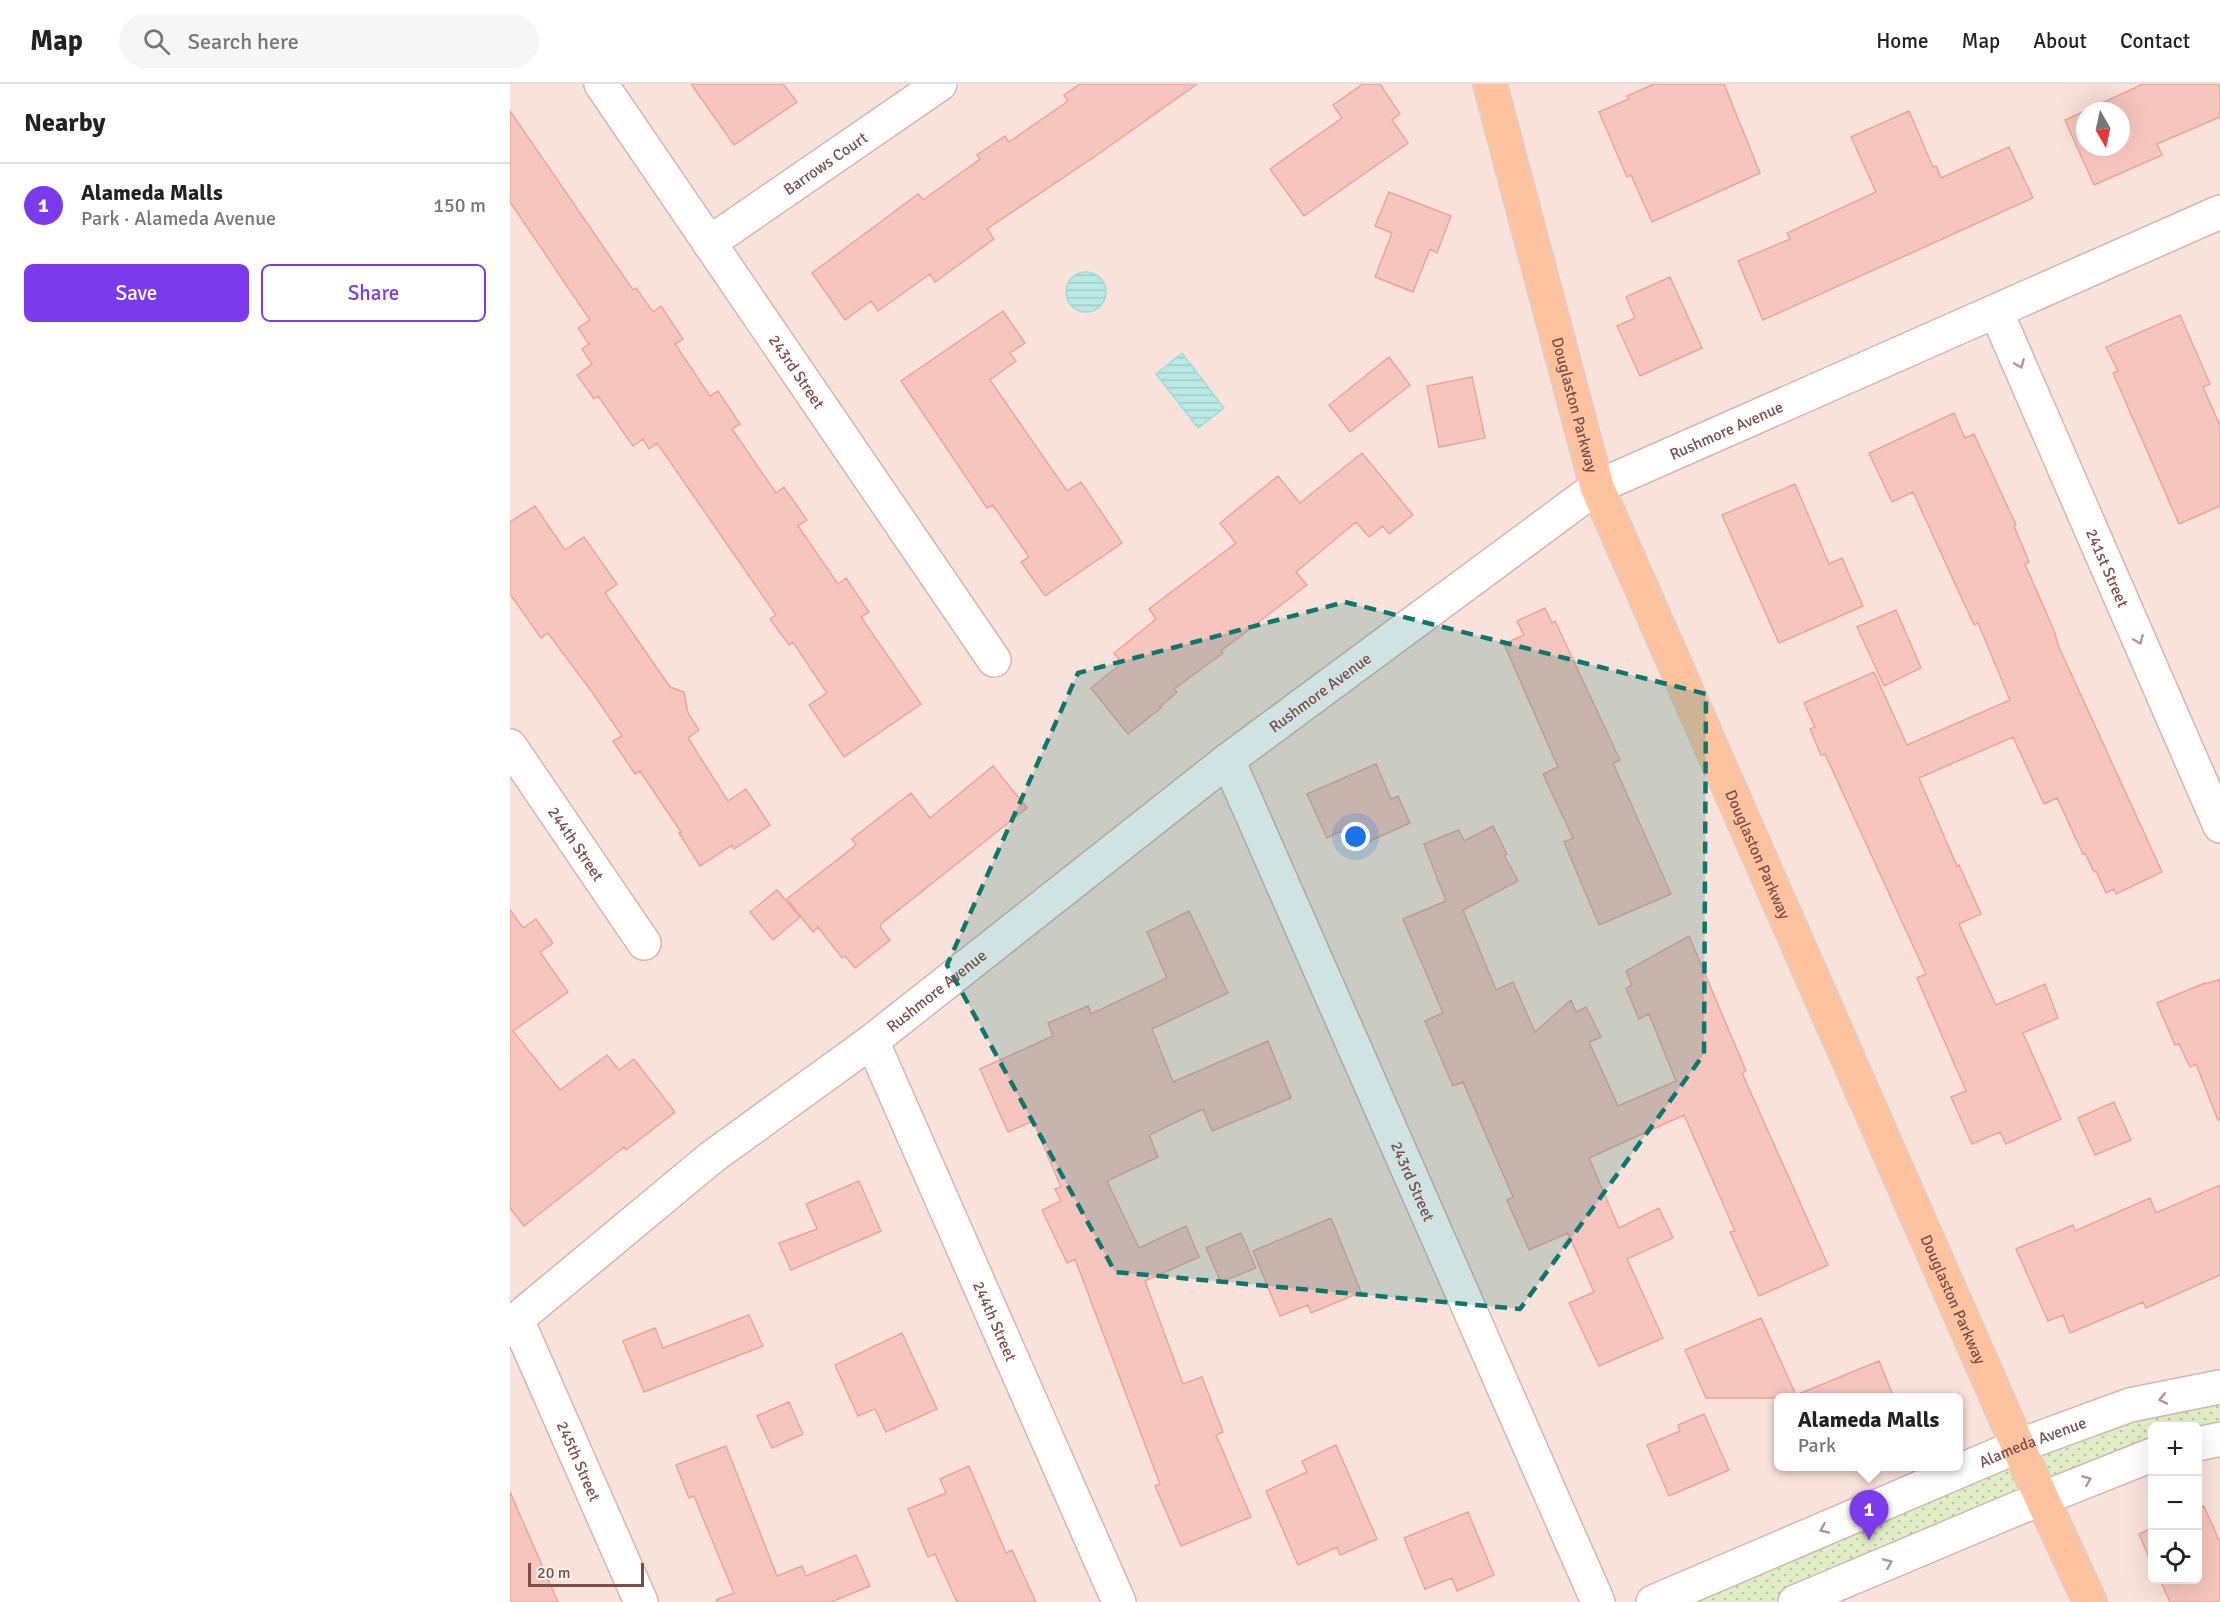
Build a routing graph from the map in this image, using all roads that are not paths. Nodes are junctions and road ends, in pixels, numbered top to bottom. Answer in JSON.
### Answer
{"nodes":[{"id":1,"x":601,"y":84,"type":"edge"},
{"id":2,"x":940,"y":84,"type":"edge"},
{"id":3,"x":1490,"y":84,"type":"edge"},
{"id":4,"x":2220,"y":212,"type":"edge"},
{"id":5,"x":709,"y":243,"type":"junction"},
{"id":6,"x":1996,"y":311,"type":"junction"},
{"id":7,"x":1597,"y":487,"type":"junction"},
{"id":8,"x":994,"y":660,"type":"dead end"},
{"id":9,"x":510,"y":746,"type":"edge"},
{"id":10,"x":1228,"y":760,"type":"junction"},
{"id":11,"x":2220,"y":826,"type":"edge"},
{"id":12,"x":644,"y":943,"type":"dead end"},
{"id":13,"x":872,"y":1041,"type":"junction"},
{"id":14,"x":513,"y":1323,"type":"edge"},
{"id":15,"x":2220,"y":1388,"type":"edge"},
{"id":16,"x":2220,"y":1439,"type":"edge"},
{"id":17,"x":2202,"y":1443,"type":"edge"},
{"id":18,"x":2018,"y":1446,"type":"junction"},
{"id":19,"x":2148,"y":1457,"type":"edge"},
{"id":20,"x":1963,"y":1470,"type":"edge"},
{"id":21,"x":1960,"y":1471,"type":"edge"},
{"id":22,"x":2042,"y":1498,"type":"junction"},
{"id":23,"x":641,"y":1602,"type":"edge"},
{"id":24,"x":1119,"y":1602,"type":"edge"},
{"id":25,"x":1598,"y":1602,"type":"edge"},
{"id":26,"x":1653,"y":1602,"type":"edge"},
{"id":27,"x":1795,"y":1602,"type":"edge"},
{"id":28,"x":2090,"y":1602,"type":"edge"}],
"edges":[{"from":1,"to":5,"type":"street","name":"243rd Street"},
{"from":2,"to":5,"type":"street","name":"Barrows Court"},
{"from":3,"to":7,"type":"main road","name":"Douglaston Parkway"},
{"from":4,"to":6,"type":"street","name":"Rushmore Avenue"},
{"from":5,"to":8,"type":"street","name":"243rd Street"},
{"from":6,"to":7,"type":"street","name":"Rushmore Avenue"},
{"from":6,"to":11,"type":"street","name":"241st Street","one_way":true},
{"from":7,"to":10,"type":"street","name":"Rushmore Avenue"},
{"from":7,"to":18,"type":"main road","name":"Douglaston Parkway"},
{"from":9,"to":12,"type":"street","name":"244th Street"},
{"from":10,"to":13,"type":"street","name":"Rushmore Avenue"},
{"from":10,"to":25,"type":"street","name":"243rd Street"},
{"from":13,"to":14,"type":"street","name":"Rushmore Avenue"},
{"from":13,"to":24,"type":"street","name":"244th Street"},
{"from":14,"to":23,"type":"street","name":"245th Street"},
{"from":15,"to":18,"type":"street","name":"Alameda Avenue","one_way":true},
{"from":16,"to":17,"type":"street"},
{"from":18,"to":20,"type":"street","name":"Alameda Avenue","one_way":true},
{"from":18,"to":22,"type":"main road","name":"Douglaston Parkway"},
{"from":22,"to":19,"type":"street","one_way":true},
{"from":21,"to":26,"type":"street","name":"Alameda Avenue","one_way":true},
{"from":27,"to":22,"type":"street","one_way":true},
{"from":22,"to":28,"type":"main road","name":"Douglaston Parkway"}]}
